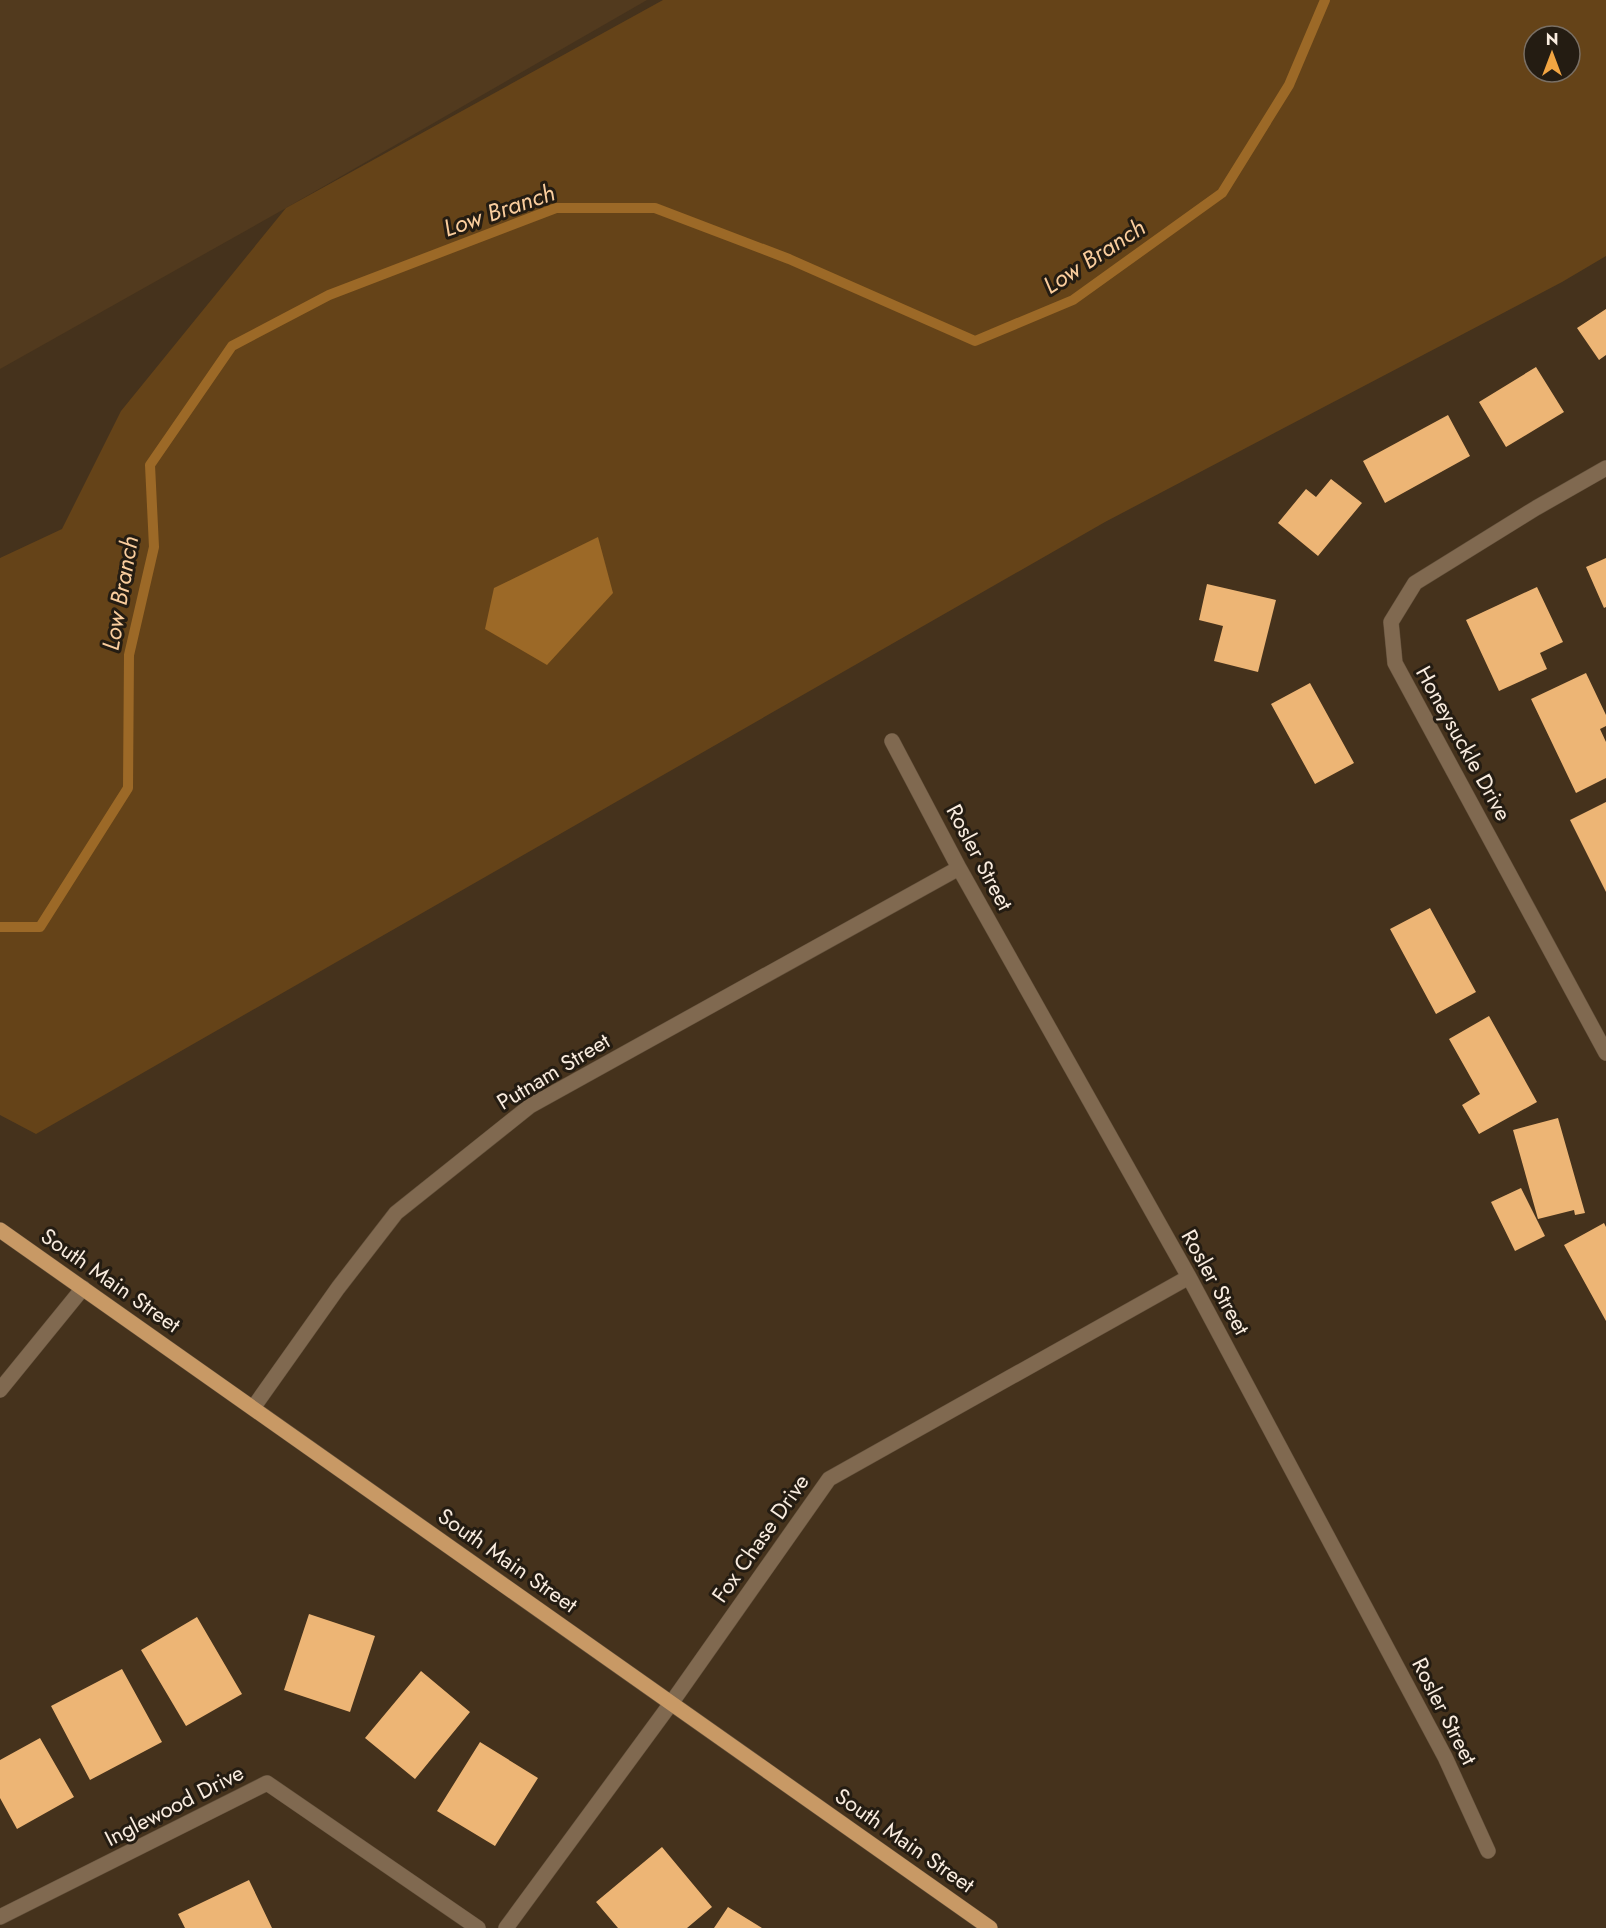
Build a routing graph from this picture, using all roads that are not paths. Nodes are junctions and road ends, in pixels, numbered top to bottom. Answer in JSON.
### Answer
{"nodes":[{"id":1,"x":1606,"y":468,"type":"edge"},
{"id":2,"x":892,"y":741,"type":"dead end"},
{"id":3,"x":958,"y":868,"type":"junction"},
{"id":4,"x":1606,"y":1053,"type":"edge"},
{"id":5,"x":0,"y":1230,"type":"edge"},
{"id":6,"x":1189,"y":1277,"type":"junction"},
{"id":7,"x":83,"y":1288,"type":"junction"},
{"id":8,"x":0,"y":1390,"type":"edge"},
{"id":9,"x":253,"y":1408,"type":"junction"},
{"id":10,"x":672,"y":1702,"type":"junction"},
{"id":11,"x":1488,"y":1851,"type":"dead end"},
{"id":12,"x":0,"y":1917,"type":"edge"},
{"id":13,"x":478,"y":1928,"type":"edge"},
{"id":14,"x":506,"y":1928,"type":"edge"},
{"id":15,"x":990,"y":1928,"type":"edge"}],
"edges":[{"from":1,"to":4,"type":"street","name":"Honeysuckle Drive"},
{"from":2,"to":3,"type":"street","name":"Rosler Street"},
{"from":3,"to":6,"type":"street","name":"Rosler Street"},
{"from":3,"to":9,"type":"street","name":"Putnam Street"},
{"from":5,"to":7,"type":"main road","name":"South Main Street"},
{"from":6,"to":10,"type":"street","name":"Fox Chase Drive"},
{"from":6,"to":11,"type":"street","name":"Rosler Street"},
{"from":7,"to":8,"type":"street"},
{"from":7,"to":9,"type":"main road","name":"South Main Street"},
{"from":9,"to":10,"type":"main road","name":"South Main Street"},
{"from":10,"to":14,"type":"street","name":"Fox Chase Drive"},
{"from":10,"to":15,"type":"main road","name":"South Main Street"},
{"from":12,"to":13,"type":"street","name":"Inglewood Drive"}]}
